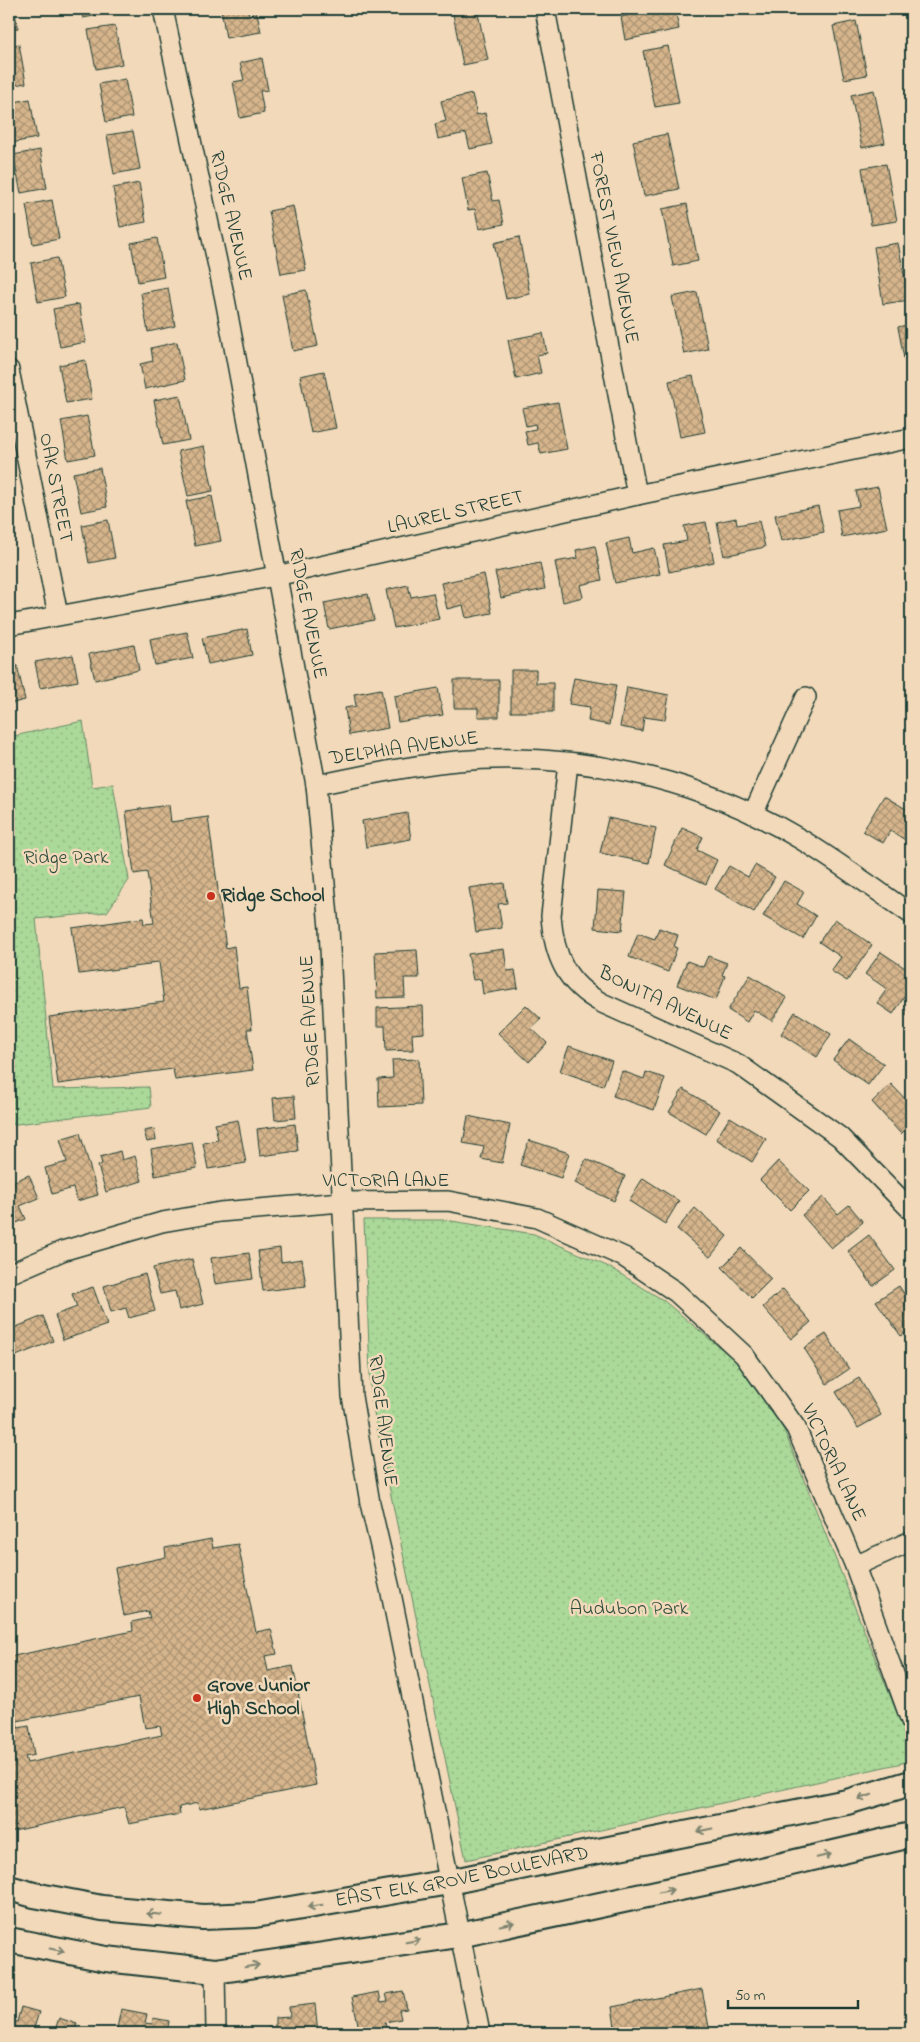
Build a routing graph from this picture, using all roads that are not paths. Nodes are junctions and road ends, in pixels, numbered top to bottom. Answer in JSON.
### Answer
{"nodes":[{"id":1,"x":163,"y":9,"type":"edge"},
{"id":2,"x":545,"y":9,"type":"edge"},
{"id":3,"x":9,"y":370,"type":"edge"},
{"id":4,"x":911,"y":438,"type":"edge"},
{"id":5,"x":637,"y":495,"type":"junction"},
{"id":6,"x":276,"y":576,"type":"junction"},
{"id":7,"x":58,"y":615,"type":"junction"},
{"id":8,"x":9,"y":625,"type":"edge"},
{"id":9,"x":806,"y":697,"type":"dead end"},
{"id":10,"x":568,"y":763,"type":"junction"},
{"id":11,"x":316,"y":785,"type":"junction"},
{"id":12,"x":753,"y":814,"type":"junction"},
{"id":13,"x":911,"y":914,"type":"edge"},
{"id":14,"x":342,"y":1202,"type":"junction"},
{"id":15,"x":911,"y":1210,"type":"edge"},
{"id":16,"x":9,"y":1274,"type":"edge"},
{"id":17,"x":911,"y":1540,"type":"edge"},
{"id":18,"x":855,"y":1566,"type":"junction"},
{"id":19,"x":911,"y":1721,"type":"edge"},
{"id":20,"x":911,"y":1783,"type":"edge"},
{"id":21,"x":911,"y":1835,"type":"edge"},
{"id":22,"x":449,"y":1882,"type":"junction"},
{"id":23,"x":9,"y":1888,"type":"edge"},
{"id":24,"x":459,"y":1934,"type":"junction"},
{"id":25,"x":9,"y":1940,"type":"edge"},
{"id":26,"x":215,"y":1971,"type":"junction"},
{"id":27,"x":216,"y":2033,"type":"edge"},
{"id":28,"x":480,"y":2033,"type":"edge"}],
"edges":[{"from":1,"to":6,"type":"street","name":"RIDGE AVENUE"},
{"from":2,"to":5,"type":"street","name":"FOREST VIEW AVENUE"},
{"from":3,"to":7,"type":"street","name":"OAK STREET"},
{"from":4,"to":5,"type":"street","name":"LAUREL STREET"},
{"from":5,"to":6,"type":"street","name":"LAUREL STREET"},
{"from":6,"to":7,"type":"street","name":"LAUREL STREET"},
{"from":6,"to":11,"type":"street","name":"RIDGE AVENUE"},
{"from":7,"to":8,"type":"street","name":"LAUREL STREET"},
{"from":9,"to":12,"type":"street"},
{"from":10,"to":11,"type":"street","name":"DELPHIA AVENUE"},
{"from":10,"to":12,"type":"street","name":"DELPHIA AVENUE"},
{"from":10,"to":15,"type":"street","name":"BONITA AVENUE"},
{"from":11,"to":14,"type":"street","name":"RIDGE AVENUE"},
{"from":12,"to":13,"type":"street","name":"DELPHIA AVENUE"},
{"from":14,"to":16,"type":"street","name":"VICTORIA LANE"},
{"from":14,"to":18,"type":"street","name":"VICTORIA LANE"},
{"from":14,"to":22,"type":"street","name":"RIDGE AVENUE"},
{"from":17,"to":18,"type":"street"},
{"from":18,"to":19,"type":"street","name":"VICTORIA LANE"},
{"from":20,"to":22,"type":"street","name":"EAST ELK GROVE BOULEVARD","one_way":true},
{"from":24,"to":21,"type":"street","one_way":true},
{"from":22,"to":23,"type":"street","name":"EAST ELK GROVE BOULEVARD","one_way":true},
{"from":22,"to":24,"type":"street","name":"RIDGE AVENUE"},
{"from":26,"to":24,"type":"street","one_way":true},
{"from":24,"to":28,"type":"street","name":"RIDGE AVENUE"},
{"from":25,"to":26,"type":"street","one_way":true},
{"from":26,"to":27,"type":"street"}]}
